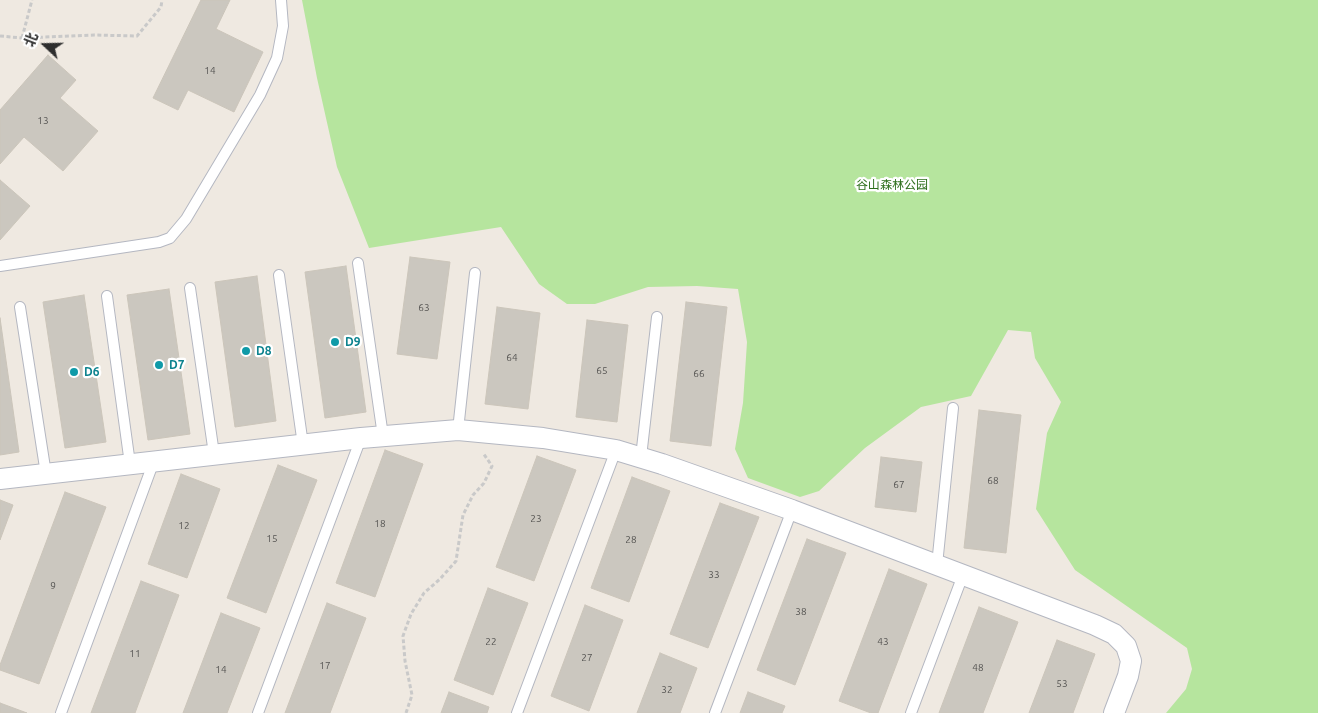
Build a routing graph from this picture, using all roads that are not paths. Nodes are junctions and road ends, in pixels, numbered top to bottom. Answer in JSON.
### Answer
{"nodes":[{"id":1,"x":281,"y":0,"type":"edge"},
{"id":2,"x":358,"y":263,"type":"dead end"},
{"id":3,"x":0,"y":266,"type":"edge"},
{"id":4,"x":475,"y":273,"type":"dead end"},
{"id":5,"x":279,"y":275,"type":"dead end"},
{"id":6,"x":190,"y":288,"type":"dead end"},
{"id":7,"x":107,"y":296,"type":"dead end"},
{"id":8,"x":20,"y":307,"type":"dead end"},
{"id":9,"x":657,"y":317,"type":"dead end"},
{"id":10,"x":952,"y":408,"type":"dead end"},
{"id":11,"x":458,"y":430,"type":"junction"},
{"id":12,"x":382,"y":436,"type":"junction"},
{"id":13,"x":362,"y":438,"type":"junction"},
{"id":14,"x":303,"y":445,"type":"junction"},
{"id":15,"x":616,"y":450,"type":"junction"},
{"id":16,"x":214,"y":454,"type":"junction"},
{"id":17,"x":640,"y":457,"type":"junction"},
{"id":18,"x":154,"y":461,"type":"junction"},
{"id":19,"x":130,"y":464,"type":"junction"},
{"id":20,"x":46,"y":474,"type":"junction"},
{"id":21,"x":0,"y":479,"type":"edge"},
{"id":22,"x":792,"y":510,"type":"junction"},
{"id":23,"x":937,"y":565,"type":"junction"},
{"id":24,"x":963,"y":575,"type":"junction"},
{"id":25,"x":61,"y":713,"type":"edge"},
{"id":26,"x":258,"y":713,"type":"edge"},
{"id":27,"x":517,"y":713,"type":"edge"},
{"id":28,"x":715,"y":713,"type":"edge"},
{"id":29,"x":911,"y":713,"type":"edge"},
{"id":30,"x":1114,"y":713,"type":"edge"}],
"edges":[{"from":1,"to":3,"type":"lane"},
{"from":2,"to":12,"type":"lane"},
{"from":4,"to":11,"type":"lane"},
{"from":5,"to":14,"type":"lane"},
{"from":6,"to":16,"type":"lane"},
{"from":7,"to":19,"type":"lane"},
{"from":8,"to":20,"type":"lane"},
{"from":9,"to":17,"type":"lane"},
{"from":10,"to":23,"type":"lane"},
{"from":11,"to":12,"type":"street"},
{"from":11,"to":15,"type":"street"},
{"from":12,"to":13,"type":"street"},
{"from":13,"to":14,"type":"street"},
{"from":13,"to":26,"type":"lane"},
{"from":14,"to":16,"type":"street"},
{"from":15,"to":17,"type":"street"},
{"from":15,"to":27,"type":"lane"},
{"from":16,"to":18,"type":"street"},
{"from":17,"to":22,"type":"street"},
{"from":18,"to":19,"type":"street"},
{"from":18,"to":25,"type":"lane"},
{"from":19,"to":20,"type":"street"},
{"from":20,"to":21,"type":"street"},
{"from":22,"to":23,"type":"street"},
{"from":22,"to":28,"type":"lane"},
{"from":23,"to":24,"type":"street"},
{"from":24,"to":29,"type":"lane"},
{"from":24,"to":30,"type":"street"}]}
